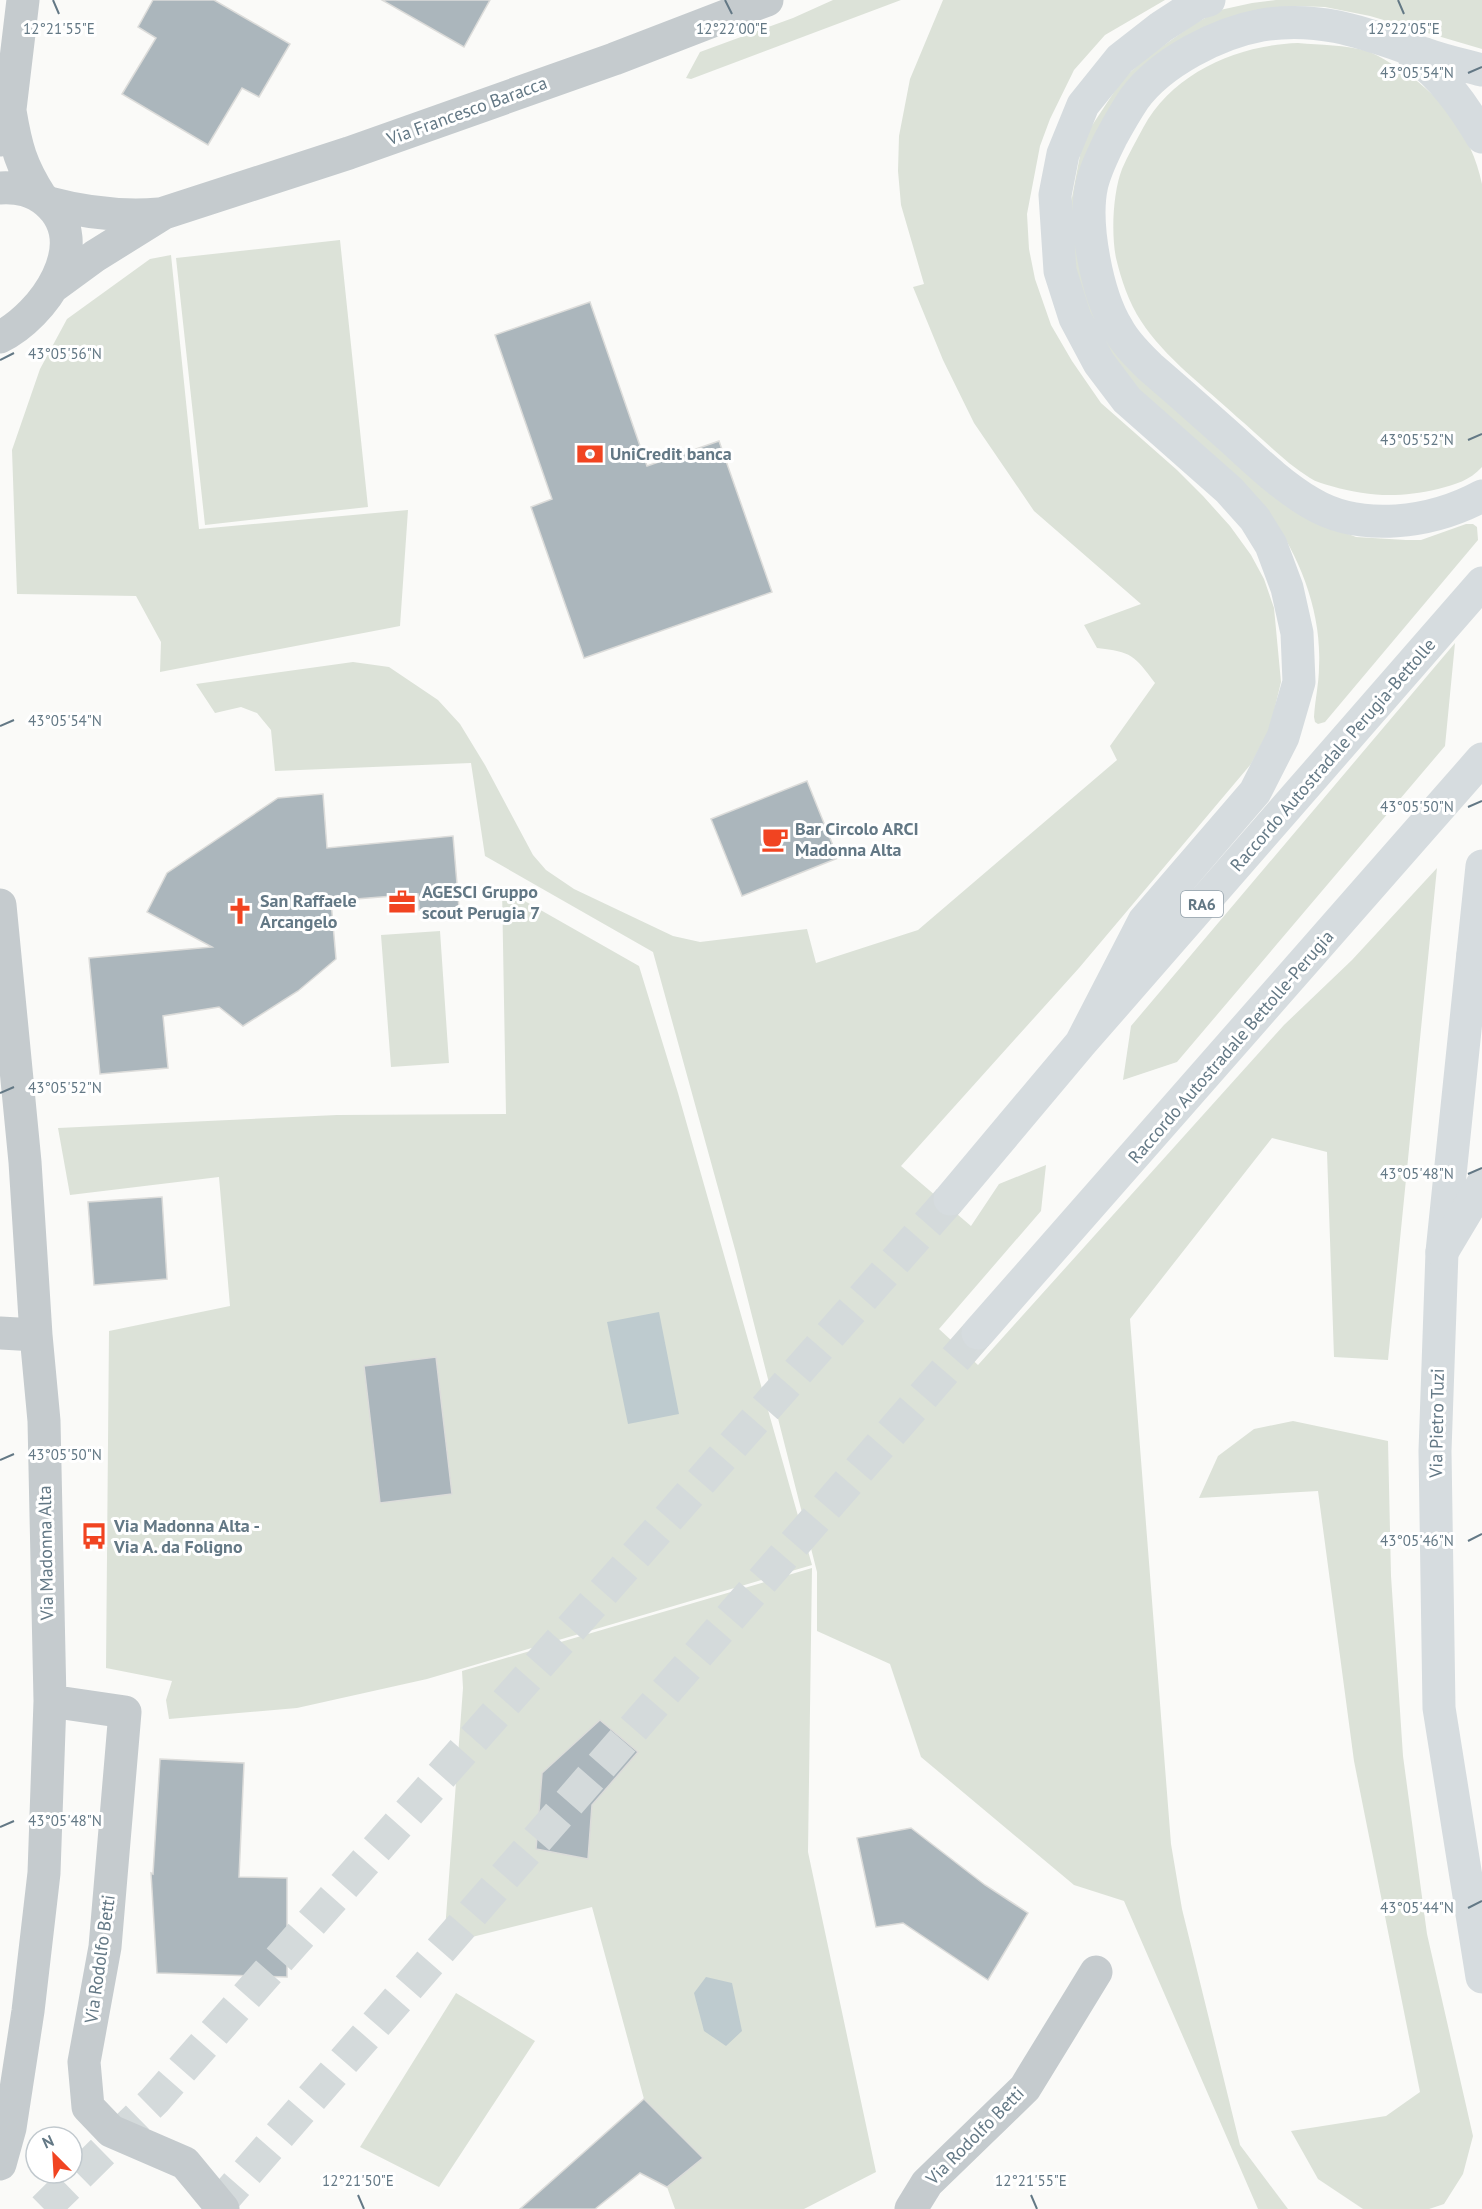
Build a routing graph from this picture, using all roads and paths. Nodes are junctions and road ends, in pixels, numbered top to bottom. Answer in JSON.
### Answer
{"nodes":[{"id":1,"x":22,"y":0,"type":"edge"},
{"id":2,"x":767,"y":0,"type":"edge"},
{"id":3,"x":1209,"y":0,"type":"edge"},
{"id":4,"x":1400,"y":45,"type":"junction"},
{"id":5,"x":1482,"y":70,"type":"edge"},
{"id":6,"x":5,"y":125,"type":"edge"},
{"id":7,"x":1482,"y":137,"type":"edge"},
{"id":8,"x":0,"y":188,"type":"edge"},
{"id":9,"x":45,"y":200,"type":"junction"},
{"id":10,"x":164,"y":213,"type":"junction"},
{"id":11,"x":54,"y":286,"type":"junction"},
{"id":12,"x":28,"y":319,"type":"junction"},
{"id":13,"x":0,"y":337,"type":"edge"},
{"id":14,"x":0,"y":361,"type":"edge"},
{"id":15,"x":1468,"y":502,"type":"edge"},
{"id":16,"x":1482,"y":583,"type":"edge"},
{"id":17,"x":1482,"y":759,"type":"edge"},
{"id":18,"x":1482,"y":866,"type":"edge"},
{"id":19,"x":0,"y":905,"type":"edge"},
{"id":20,"x":1479,"y":955,"type":"edge"},
{"id":21,"x":1081,"y":1042,"type":"junction"},
{"id":22,"x":7,"y":1055,"type":"edge"},
{"id":23,"x":1482,"y":1185,"type":"edge"},
{"id":24,"x":950,"y":1200,"type":"tunnel mouth"},
{"id":25,"x":1442,"y":1252,"type":"junction"},
{"id":26,"x":0,"y":1333,"type":"edge"},
{"id":27,"x":978,"y":1333,"type":"tunnel mouth"},
{"id":28,"x":36,"y":1335,"type":"junction"},
{"id":29,"x":50,"y":1701,"type":"junction"},
{"id":30,"x":1096,"y":1972,"type":"dead end"},
{"id":31,"x":1482,"y":1977,"type":"edge"},
{"id":32,"x":14,"y":2010,"type":"edge"},
{"id":33,"x":0,"y":2164,"type":"edge"},
{"id":34,"x":223,"y":2209,"type":"edge"},
{"id":35,"x":911,"y":2209,"type":"edge"}],
"edges":[{"from":1,"to":6,"type":"street"},
{"from":2,"to":10,"type":"street","name":"Via Francesco Baracca"},
{"from":3,"to":21,"type":"main road"},
{"from":4,"to":5,"type":"main road"},
{"from":4,"to":7,"type":"main road"},
{"from":4,"to":15,"type":"main road"},
{"from":6,"to":9,"type":"street"},
{"from":8,"to":9,"type":"street"},
{"from":9,"to":10,"type":"street","name":"Via Francesco Baracca"},
{"from":9,"to":11,"type":"street"},
{"from":10,"to":11,"type":"street","name":"Via Francesco Baracca"},
{"from":11,"to":12,"type":"street"},
{"from":12,"to":13,"type":"street"},
{"from":12,"to":14,"type":"street"},
{"from":16,"to":21,"type":"main road","name":"Raccordo Autostradale Perugia-Bettolle","number":"RA6"},
{"from":17,"to":27,"type":"main road","name":"Raccordo Autostradale Bettolle-Perugia"},
{"from":18,"to":20,"type":"main road","name":"Via Pietro Tuzi"},
{"from":19,"to":22,"type":"street","name":"Via Madonna Alta"},
{"from":20,"to":25,"type":"main road","name":"Via Pietro Tuzi"},
{"from":21,"to":24,"type":"main road","name":"Raccordo Autostradale Perugia-Bettolle","number":"RA6"},
{"from":22,"to":28,"type":"street","name":"Via Madonna Alta"},
{"from":23,"to":25,"type":"main road"},
{"from":25,"to":31,"type":"main road","name":"Via Pietro Tuzi"},
{"from":26,"to":28,"type":"street"},
{"from":28,"to":29,"type":"street","name":"Via Madonna Alta"},
{"from":29,"to":32,"type":"street","name":"Via Madonna Alta"},
{"from":29,"to":34,"type":"street","name":"Via Rodolfo Betti"},
{"from":30,"to":35,"type":"street","name":"Via Rodolfo Betti"},
{"from":32,"to":33,"type":"street","name":"Via Madonna Alta"}]}
